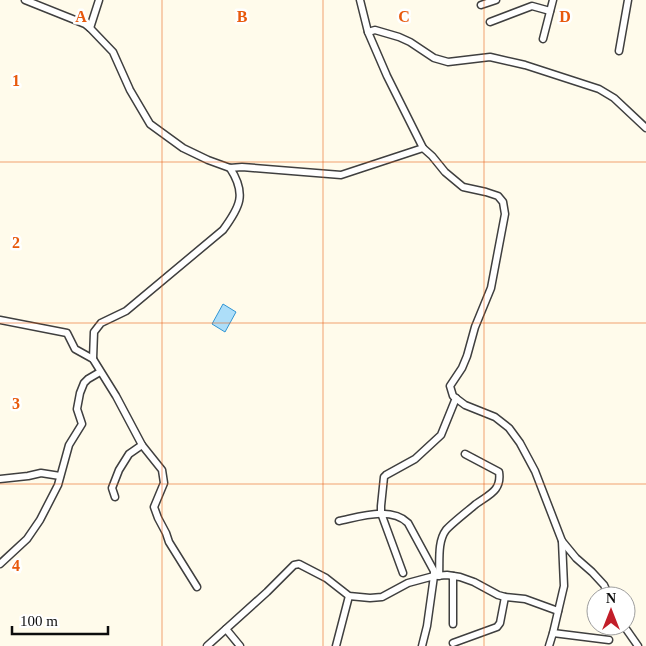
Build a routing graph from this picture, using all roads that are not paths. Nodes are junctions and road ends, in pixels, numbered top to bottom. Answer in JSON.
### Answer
{"nodes":[{"id":1,"x":26,"y":0,"type":"edge"},
{"id":2,"x":100,"y":0,"type":"edge"},
{"id":3,"x":360,"y":0,"type":"edge"},
{"id":4,"x":496,"y":0,"type":"edge"},
{"id":5,"x":553,"y":0,"type":"edge"},
{"id":6,"x":628,"y":0,"type":"edge"},
{"id":7,"x":481,"y":5,"type":"dead end"},
{"id":8,"x":550,"y":12,"type":"junction"},
{"id":9,"x":490,"y":22,"type":"dead end"},
{"id":10,"x":90,"y":28,"type":"junction"},
{"id":11,"x":368,"y":32,"type":"junction"},
{"id":12,"x":543,"y":39,"type":"dead end"},
{"id":13,"x":619,"y":50,"type":"dead end"},
{"id":14,"x":646,"y":128,"type":"edge"},
{"id":15,"x":423,"y":148,"type":"junction"},
{"id":16,"x":230,"y":168,"type":"junction"},
{"id":17,"x":0,"y":320,"type":"edge"},
{"id":18,"x":93,"y":359,"type":"junction"},
{"id":19,"x":100,"y":372,"type":"junction"},
{"id":20,"x":456,"y":398,"type":"junction"},
{"id":21,"x":142,"y":445,"type":"junction"},
{"id":22,"x":465,"y":454,"type":"dead end"},
{"id":23,"x":60,"y":476,"type":"junction"},
{"id":24,"x":0,"y":479,"type":"edge"},
{"id":25,"x":114,"y":498,"type":"dead end"},
{"id":26,"x":381,"y":513,"type":"junction"},
{"id":27,"x":338,"y":521,"type":"dead end"},
{"id":28,"x":562,"y":541,"type":"junction"},
{"id":29,"x":0,"y":564,"type":"edge"},
{"id":30,"x":403,"y":573,"type":"dead end"},
{"id":31,"x":437,"y":576,"type":"junction"},
{"id":32,"x":453,"y":576,"type":"junction"},
{"id":33,"x":604,"y":586,"type":"edge"},
{"id":34,"x":197,"y":587,"type":"dead end"},
{"id":35,"x":349,"y":596,"type":"junction"},
{"id":36,"x":505,"y":597,"type":"junction"},
{"id":37,"x":558,"y":611,"type":"junction"},
{"id":38,"x":453,"y":624,"type":"dead end"},
{"id":39,"x":226,"y":629,"type":"junction"},
{"id":40,"x":553,"y":633,"type":"junction"},
{"id":41,"x":609,"y":640,"type":"dead end"},
{"id":42,"x":453,"y":643,"type":"dead end"},
{"id":43,"x":207,"y":646,"type":"edge"},
{"id":44,"x":240,"y":646,"type":"edge"},
{"id":45,"x":336,"y":646,"type":"edge"},
{"id":46,"x":422,"y":646,"type":"edge"},
{"id":47,"x":548,"y":646,"type":"edge"}],
"edges":[{"from":1,"to":10,"type":"street"},
{"from":2,"to":10,"type":"street"},
{"from":3,"to":11,"type":"street"},
{"from":4,"to":7,"type":"street"},
{"from":5,"to":8,"type":"street"},
{"from":6,"to":13,"type":"street"},
{"from":8,"to":9,"type":"street"},
{"from":8,"to":12,"type":"street"},
{"from":10,"to":16,"type":"street"},
{"from":11,"to":14,"type":"street"},
{"from":11,"to":15,"type":"street"},
{"from":15,"to":16,"type":"street"},
{"from":15,"to":20,"type":"street"},
{"from":16,"to":18,"type":"street"},
{"from":17,"to":18,"type":"street"},
{"from":18,"to":19,"type":"street"},
{"from":19,"to":21,"type":"street"},
{"from":19,"to":23,"type":"street"},
{"from":20,"to":26,"type":"street"},
{"from":20,"to":28,"type":"street"},
{"from":21,"to":25,"type":"street"},
{"from":21,"to":34,"type":"street"},
{"from":22,"to":31,"type":"street"},
{"from":23,"to":24,"type":"street"},
{"from":23,"to":29,"type":"street"},
{"from":26,"to":27,"type":"street"},
{"from":26,"to":30,"type":"street"},
{"from":26,"to":31,"type":"street"},
{"from":28,"to":33,"type":"street"},
{"from":28,"to":37,"type":"street"},
{"from":31,"to":32,"type":"street"},
{"from":31,"to":35,"type":"street"},
{"from":31,"to":46,"type":"street"},
{"from":32,"to":36,"type":"street"},
{"from":32,"to":38,"type":"street"},
{"from":35,"to":39,"type":"street"},
{"from":35,"to":45,"type":"street"},
{"from":36,"to":37,"type":"street"},
{"from":36,"to":42,"type":"street"},
{"from":37,"to":40,"type":"street"},
{"from":39,"to":43,"type":"street"},
{"from":39,"to":44,"type":"street"},
{"from":40,"to":41,"type":"street"},
{"from":40,"to":47,"type":"street"}]}
